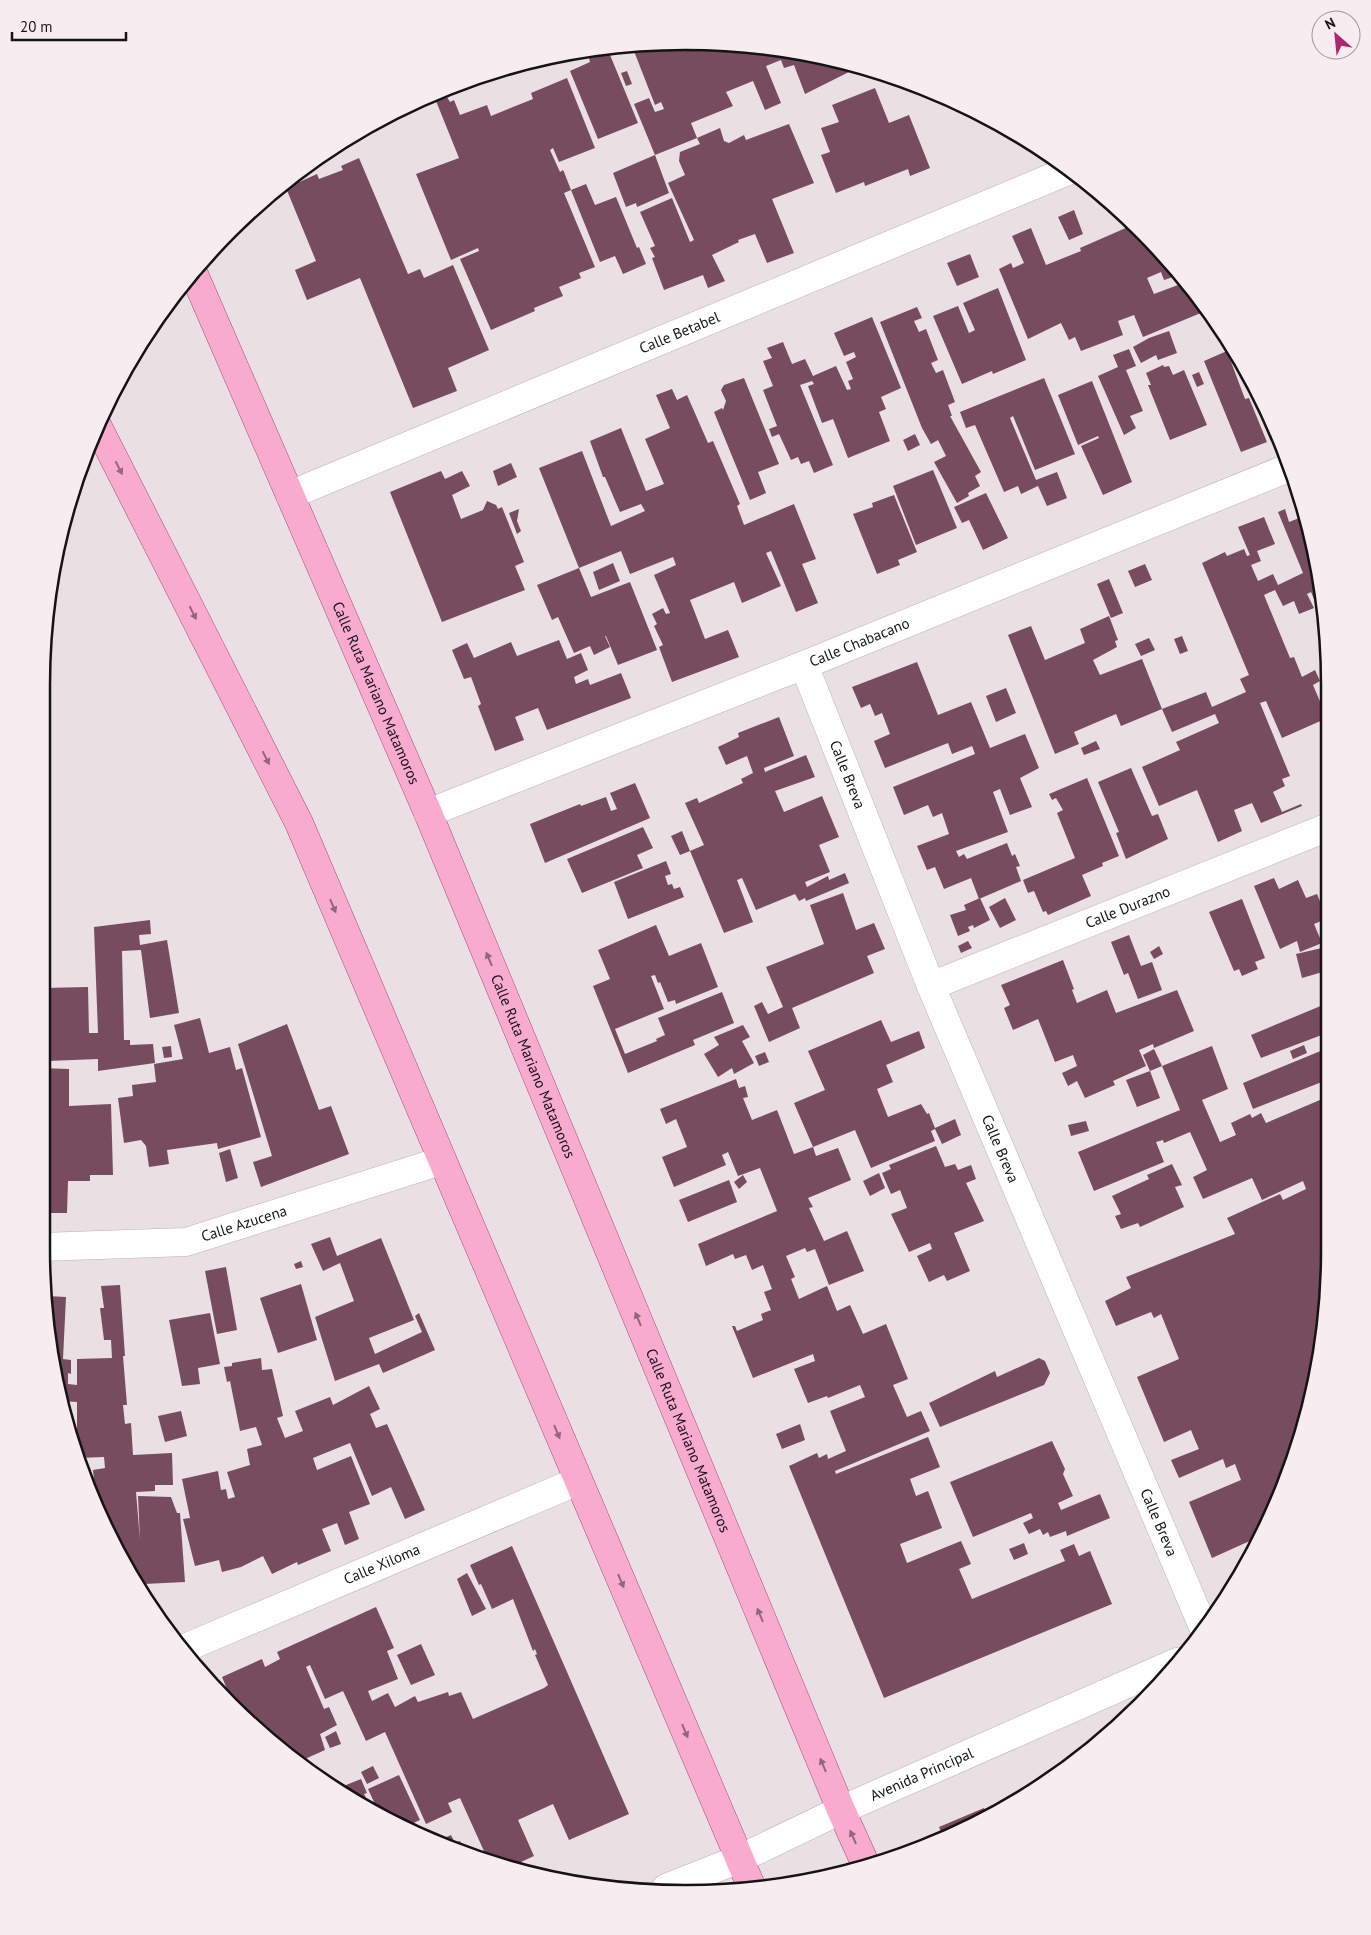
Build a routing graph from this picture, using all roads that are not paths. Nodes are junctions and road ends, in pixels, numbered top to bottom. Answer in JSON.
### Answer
{"nodes":[{"id":1,"x":1062,"y":173,"type":"edge"},
{"id":2,"x":197,"y":280,"type":"edge"},
{"id":3,"x":102,"y":434,"type":"edge"},
{"id":4,"x":1283,"y":470,"type":"edge"},
{"id":5,"x":290,"y":495,"type":"junction"},
{"id":6,"x":804,"y":665,"type":"junction"},
{"id":7,"x":428,"y":812,"type":"junction"},
{"id":8,"x":1321,"y":830,"type":"edge"},
{"id":9,"x":931,"y":986,"type":"junction"},
{"id":10,"x":441,"y":1161,"type":"junction"},
{"id":11,"x":50,"y":1247,"type":"edge"},
{"id":12,"x":578,"y":1481,"type":"junction"},
{"id":13,"x":1201,"y":1621,"type":"edge"},
{"id":14,"x":189,"y":1646,"type":"edge"},
{"id":15,"x":1164,"y":1668,"type":"edge"},
{"id":16,"x":841,"y":1810,"type":"junction"},
{"id":17,"x":740,"y":1859,"type":"junction"},
{"id":18,"x":863,"y":1859,"type":"edge"},
{"id":19,"x":749,"y":1882,"type":"edge"},
{"id":20,"x":674,"y":1885,"type":"edge"}],
"edges":[{"from":1,"to":5,"type":"street","name":"Calle Betabel"},
{"from":2,"to":5,"type":"main road","name":"Calle Ruta Mariano Matamoros"},
{"from":3,"to":10,"type":"main road","one_way":true},
{"from":4,"to":6,"type":"street","name":"Calle Chabacano"},
{"from":5,"to":7,"type":"main road","name":"Calle Ruta Mariano Matamoros"},
{"from":6,"to":7,"type":"street","name":"Calle Chabacano"},
{"from":6,"to":9,"type":"street","name":"Calle Breva"},
{"from":16,"to":7,"type":"main road","name":"Calle Ruta Mariano Matamoros","one_way":true},
{"from":8,"to":9,"type":"street","name":"Calle Durazno"},
{"from":9,"to":13,"type":"street","name":"Calle Breva"},
{"from":10,"to":11,"type":"street","name":"Calle Azucena"},
{"from":10,"to":12,"type":"main road","one_way":true},
{"from":12,"to":14,"type":"street","name":"Calle Xiloma"},
{"from":12,"to":17,"type":"main road","one_way":true},
{"from":15,"to":16,"type":"street","name":"Avenida Principal"},
{"from":16,"to":17,"type":"street","name":"Avenida Principal"},
{"from":18,"to":16,"type":"main road","name":"Calle Ruta Mariano Matamoros","one_way":true},
{"from":17,"to":19,"type":"main road"},
{"from":17,"to":20,"type":"street","name":"Avenida Principal"}]}
